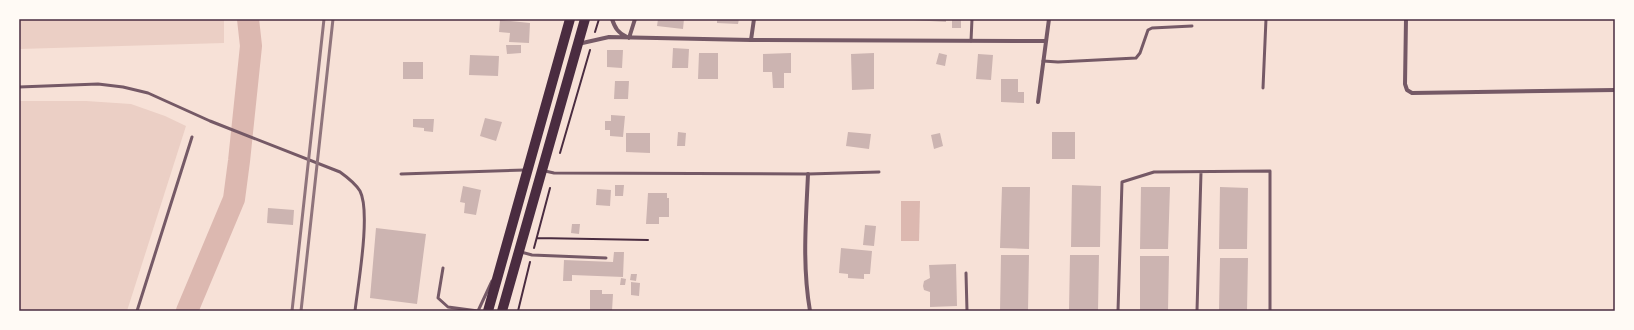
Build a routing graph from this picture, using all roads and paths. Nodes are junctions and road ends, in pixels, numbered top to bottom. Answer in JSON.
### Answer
{"nodes":[{"id":1,"x":570,"y":19,"type":"edge"},
{"id":2,"x":585,"y":19,"type":"edge"},
{"id":3,"x":612,"y":19,"type":"edge"},
{"id":4,"x":635,"y":19,"type":"edge"},
{"id":5,"x":754,"y":19,"type":"edge"},
{"id":6,"x":972,"y":19,"type":"edge"},
{"id":7,"x":1049,"y":19,"type":"edge"},
{"id":8,"x":1266,"y":19,"type":"edge"},
{"id":9,"x":1406,"y":19,"type":"edge"},
{"id":10,"x":1192,"y":26,"type":"dead end"},
{"id":11,"x":629,"y":38,"type":"junction"},
{"id":12,"x":751,"y":40,"type":"junction"},
{"id":13,"x":971,"y":41,"type":"junction"},
{"id":14,"x":1045,"y":41,"type":"junction"},
{"id":15,"x":578,"y":44,"type":"junction"},
{"id":16,"x":1043,"y":61,"type":"junction"},
{"id":17,"x":19,"y":87,"type":"edge"},
{"id":18,"x":1263,"y":88,"type":"dead end"},
{"id":19,"x":1615,"y":90,"type":"edge"},
{"id":20,"x":1038,"y":102,"type":"dead end"},
{"id":21,"x":192,"y":137,"type":"dead end"},
{"id":22,"x":527,"y":170,"type":"junction"},
{"id":23,"x":542,"y":170,"type":"junction"},
{"id":24,"x":879,"y":172,"type":"dead end"},
{"id":25,"x":1201,"y":172,"type":"junction"},
{"id":26,"x":401,"y":174,"type":"dead end"},
{"id":27,"x":808,"y":174,"type":"junction"},
{"id":28,"x":524,"y":235,"type":"junction"},
{"id":29,"x":648,"y":240,"type":"dead end"},
{"id":30,"x":519,"y":252,"type":"junction"},
{"id":31,"x":503,"y":256,"type":"junction"},
{"id":32,"x":606,"y":258,"type":"dead end"},
{"id":33,"x":443,"y":268,"type":"dead end"},
{"id":34,"x":966,"y":273,"type":"dead end"},
{"id":35,"x":137,"y":311,"type":"edge"},
{"id":36,"x":355,"y":311,"type":"edge"},
{"id":37,"x":478,"y":311,"type":"edge"},
{"id":38,"x":488,"y":311,"type":"edge"},
{"id":39,"x":502,"y":311,"type":"edge"},
{"id":40,"x":810,"y":311,"type":"edge"},
{"id":41,"x":967,"y":311,"type":"edge"},
{"id":42,"x":1118,"y":311,"type":"edge"},
{"id":43,"x":1197,"y":311,"type":"edge"},
{"id":44,"x":1270,"y":311,"type":"edge"}],
"edges":[{"from":1,"to":22,"type":"highway"},
{"from":2,"to":15,"type":"highway"},
{"from":3,"to":11,"type":"street"},
{"from":4,"to":11,"type":"street"},
{"from":5,"to":12,"type":"street"},
{"from":6,"to":13,"type":"lane"},
{"from":7,"to":14,"type":"street"},
{"from":8,"to":18,"type":"lane"},
{"from":9,"to":19,"type":"street"},
{"from":10,"to":16,"type":"lane"},
{"from":11,"to":12,"type":"street"},
{"from":11,"to":15,"type":"street"},
{"from":12,"to":13,"type":"street"},
{"from":13,"to":14,"type":"street"},
{"from":14,"to":16,"type":"street"},
{"from":15,"to":23,"type":"highway"},
{"from":16,"to":20,"type":"street"},
{"from":17,"to":36,"type":"lane"},
{"from":21,"to":35,"type":"lane"},
{"from":22,"to":26,"type":"lane"},
{"from":22,"to":31,"type":"highway"},
{"from":23,"to":27,"type":"lane"},
{"from":23,"to":28,"type":"highway"},
{"from":24,"to":27,"type":"lane"},
{"from":25,"to":42,"type":"lane"},
{"from":25,"to":43,"type":"lane"},
{"from":25,"to":44,"type":"lane"},
{"from":27,"to":40,"type":"street"},
{"from":28,"to":29,"type":"path"},
{"from":28,"to":30,"type":"highway"},
{"from":30,"to":32,"type":"lane"},
{"from":30,"to":39,"type":"highway"},
{"from":31,"to":37,"type":"lane"},
{"from":31,"to":38,"type":"highway"},
{"from":33,"to":37,"type":"lane"},
{"from":34,"to":41,"type":"lane"}]}
